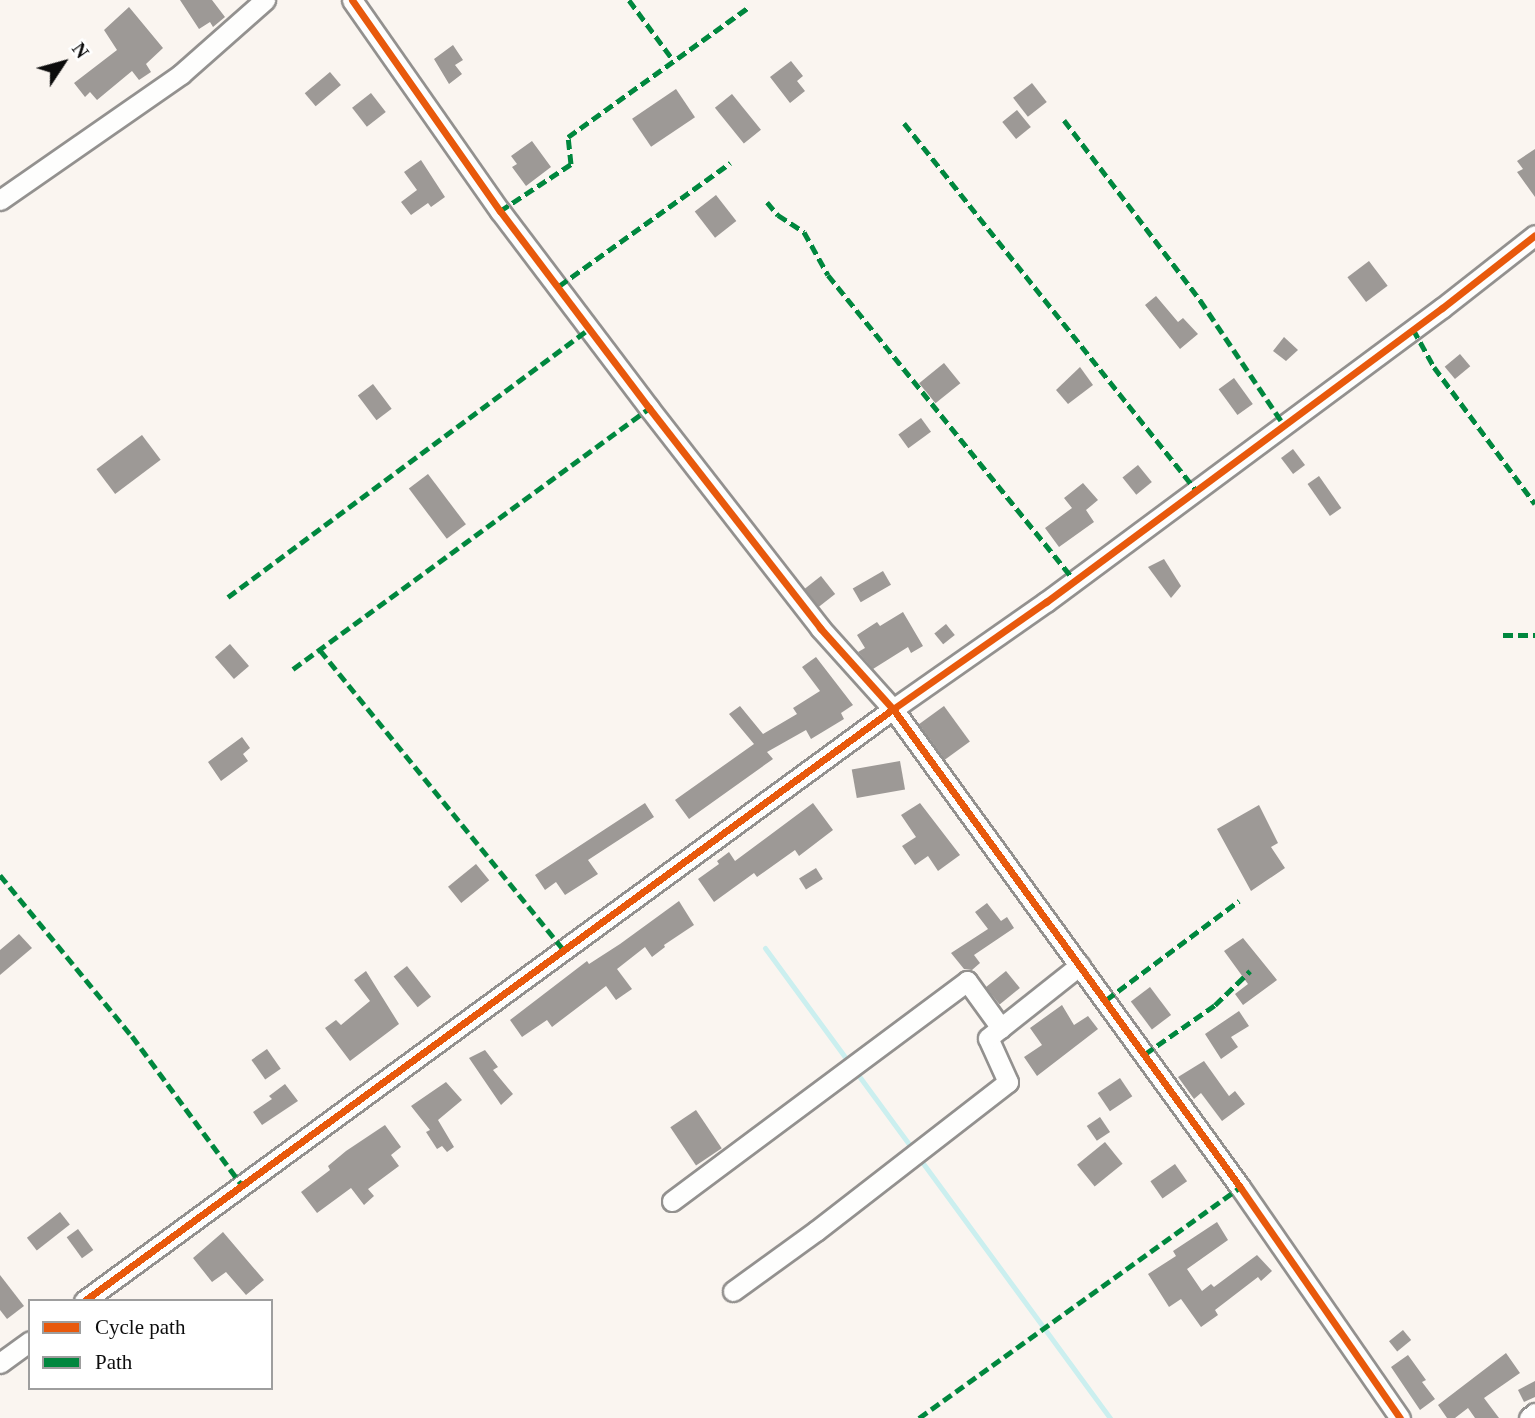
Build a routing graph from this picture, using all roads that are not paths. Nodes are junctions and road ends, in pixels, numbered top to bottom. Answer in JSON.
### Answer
{"nodes":[{"id":1,"x":265,"y":0,"type":"edge"},
{"id":2,"x":352,"y":0,"type":"edge"},
{"id":3,"x":0,"y":200,"type":"edge"},
{"id":4,"x":1535,"y":235,"type":"edge"},
{"id":5,"x":893,"y":709,"type":"junction"},
{"id":6,"x":1080,"y":965,"type":"junction"},
{"id":7,"x":1001,"y":1028,"type":"junction"},
{"id":8,"x":672,"y":1201,"type":"dead end"},
{"id":9,"x":733,"y":1291,"type":"dead end"},
{"id":10,"x":87,"y":1299,"type":"edge"},
{"id":11,"x":28,"y":1342,"type":"edge"},
{"id":12,"x":0,"y":1363,"type":"edge"},
{"id":13,"x":1535,"y":1413,"type":"edge"},
{"id":14,"x":1400,"y":1418,"type":"edge"},
{"id":15,"x":1528,"y":1418,"type":"edge"}],
"edges":[{"from":1,"to":3,"type":"street"},
{"from":2,"to":5,"type":"street"},
{"from":4,"to":5,"type":"street"},
{"from":5,"to":6,"type":"street"},
{"from":5,"to":10,"type":"street"},
{"from":6,"to":7,"type":"street"},
{"from":6,"to":14,"type":"street"},
{"from":7,"to":8,"type":"street"},
{"from":7,"to":9,"type":"street"},
{"from":11,"to":12,"type":"street"},
{"from":13,"to":15,"type":"street"}]}
